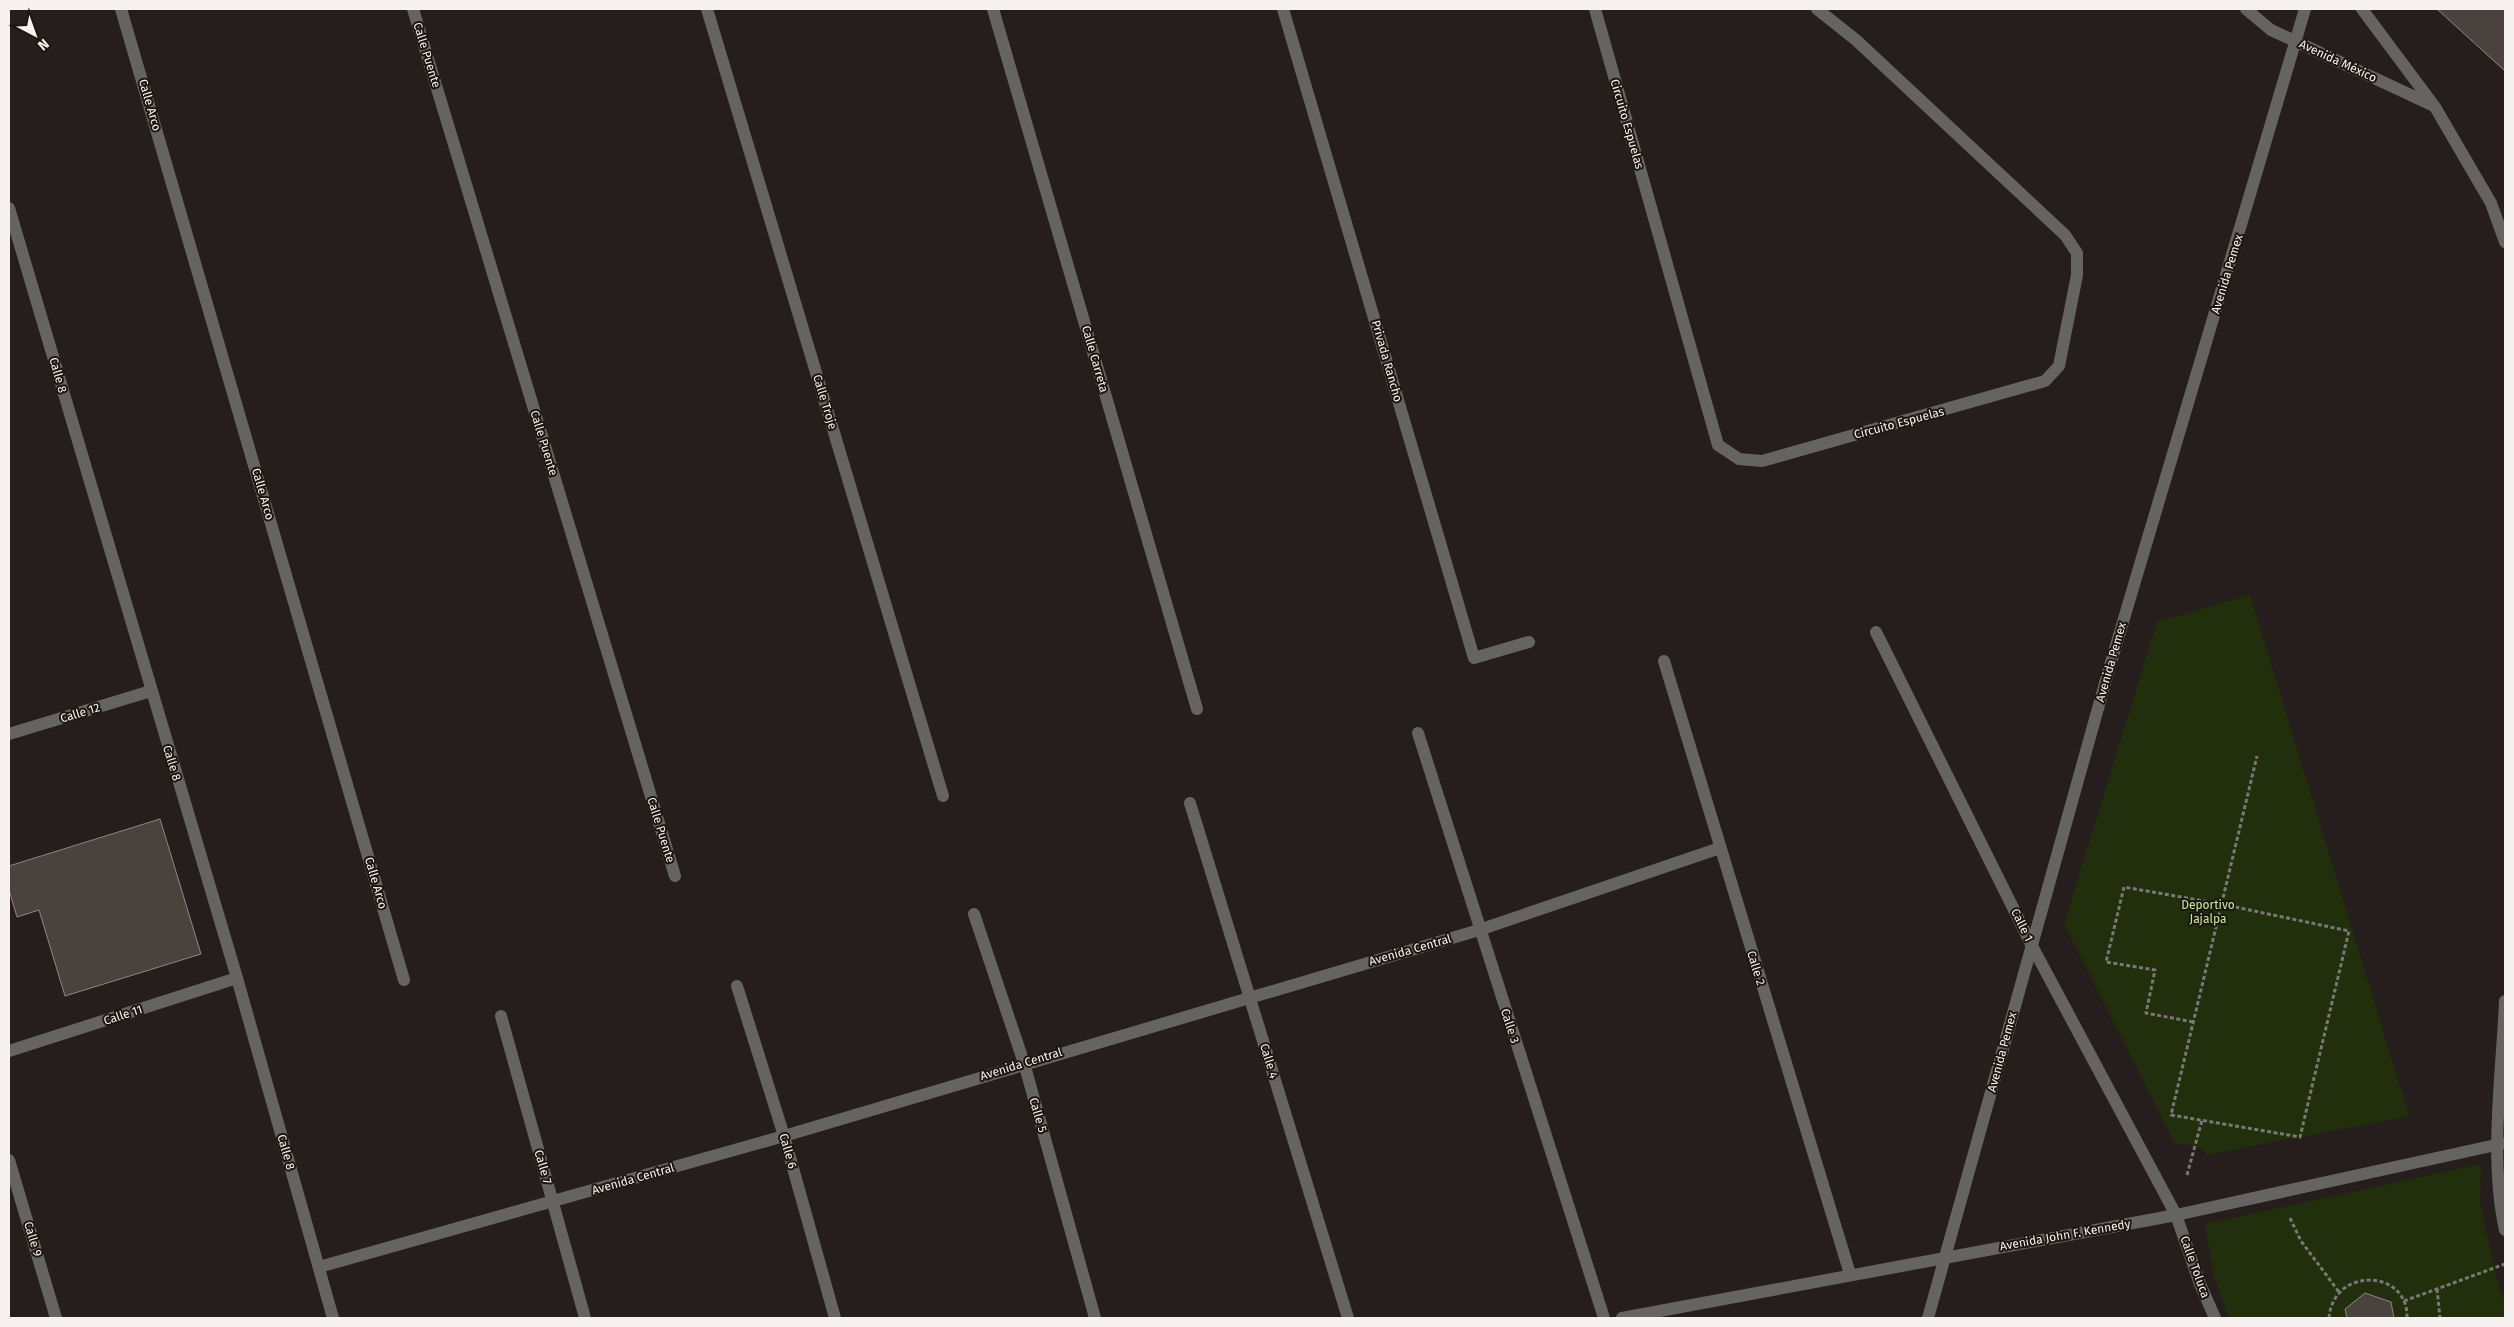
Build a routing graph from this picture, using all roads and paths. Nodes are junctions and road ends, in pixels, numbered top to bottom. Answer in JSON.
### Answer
{"nodes":[{"id":1,"x":121,"y":9,"type":"edge"},
{"id":2,"x":413,"y":9,"type":"edge"},
{"id":3,"x":707,"y":9,"type":"edge"},
{"id":4,"x":993,"y":9,"type":"edge"},
{"id":5,"x":1283,"y":9,"type":"edge"},
{"id":6,"x":1595,"y":9,"type":"edge"},
{"id":7,"x":1817,"y":9,"type":"edge"},
{"id":8,"x":2246,"y":9,"type":"edge"},
{"id":9,"x":2305,"y":9,"type":"edge"},
{"id":10,"x":2362,"y":9,"type":"edge"},
{"id":11,"x":2296,"y":41,"type":"junction"},
{"id":12,"x":2435,"y":106,"type":"junction"},
{"id":13,"x":9,"y":208,"type":"edge"},
{"id":14,"x":2505,"y":242,"type":"edge"},
{"id":15,"x":1876,"y":632,"type":"dead end"},
{"id":16,"x":1529,"y":642,"type":"dead end"},
{"id":17,"x":1664,"y":661,"type":"dead end"},
{"id":18,"x":151,"y":691,"type":"junction"},
{"id":19,"x":1197,"y":709,"type":"dead end"},
{"id":20,"x":1418,"y":733,"type":"dead end"},
{"id":21,"x":9,"y":734,"type":"edge"},
{"id":22,"x":2257,"y":756,"type":"dead end"},
{"id":23,"x":943,"y":796,"type":"dead end"},
{"id":24,"x":1190,"y":803,"type":"dead end"},
{"id":25,"x":1720,"y":848,"type":"junction"},
{"id":26,"x":675,"y":876,"type":"dead end"},
{"id":27,"x":2222,"y":904,"type":"junction"},
{"id":28,"x":974,"y":914,"type":"dead end"},
{"id":29,"x":1479,"y":930,"type":"junction"},
{"id":30,"x":2032,"y":944,"type":"junction"},
{"id":31,"x":237,"y":978,"type":"junction"},
{"id":32,"x":404,"y":980,"type":"dead end"},
{"id":33,"x":737,"y":986,"type":"dead end"},
{"id":34,"x":1249,"y":997,"type":"junction"},
{"id":35,"x":2505,"y":1001,"type":"edge"},
{"id":36,"x":501,"y":1016,"type":"dead end"},
{"id":37,"x":2193,"y":1022,"type":"junction"},
{"id":38,"x":9,"y":1051,"type":"edge"},
{"id":39,"x":1024,"y":1063,"type":"junction"},
{"id":40,"x":2202,"y":1120,"type":"junction"},
{"id":41,"x":784,"y":1136,"type":"junction"},
{"id":42,"x":2502,"y":1144,"type":"edge"},
{"id":43,"x":9,"y":1160,"type":"edge"},
{"id":44,"x":2278,"y":1192,"type":"junction"},
{"id":45,"x":552,"y":1202,"type":"junction"},
{"id":46,"x":2176,"y":1215,"type":"junction"},
{"id":47,"x":2505,"y":1230,"type":"edge"},
{"id":48,"x":1945,"y":1257,"type":"junction"},
{"id":49,"x":2505,"y":1264,"type":"edge"},
{"id":50,"x":319,"y":1267,"type":"junction"},
{"id":51,"x":1850,"y":1274,"type":"junction"},
{"id":52,"x":2437,"y":1289,"type":"junction"},
{"id":53,"x":2339,"y":1292,"type":"junction"},
{"id":54,"x":2404,"y":1301,"type":"junction"},
{"id":55,"x":56,"y":1318,"type":"edge"},
{"id":56,"x":334,"y":1318,"type":"edge"},
{"id":57,"x":585,"y":1318,"type":"edge"},
{"id":58,"x":835,"y":1318,"type":"edge"},
{"id":59,"x":1095,"y":1318,"type":"edge"},
{"id":60,"x":1348,"y":1318,"type":"edge"},
{"id":61,"x":1604,"y":1318,"type":"edge"},
{"id":62,"x":1622,"y":1318,"type":"edge"},
{"id":63,"x":1928,"y":1318,"type":"edge"},
{"id":64,"x":2215,"y":1318,"type":"edge"},
{"id":65,"x":2329,"y":1318,"type":"edge"},
{"id":66,"x":2407,"y":1318,"type":"edge"},
{"id":67,"x":2440,"y":1318,"type":"edge"}],
"edges":[{"from":1,"to":32,"type":"street","name":"Calle Arco"},
{"from":2,"to":26,"type":"street","name":"Calle Puente"},
{"from":3,"to":23,"type":"street","name":"Calle Troje"},
{"from":4,"to":19,"type":"street","name":"Calle Carreta"},
{"from":5,"to":16,"type":"street","name":"Privada Rancho"},
{"from":6,"to":7,"type":"street","name":"Circuito Espuelas"},
{"from":8,"to":11,"type":"street","name":"Avenida México"},
{"from":9,"to":11,"type":"street","name":"Avenida Pemex"},
{"from":10,"to":12,"type":"street"},
{"from":11,"to":12,"type":"street","name":"Avenida México"},
{"from":11,"to":30,"type":"street","name":"Avenida Pemex"},
{"from":12,"to":14,"type":"street"},
{"from":13,"to":18,"type":"street","name":"Calle 8"},
{"from":15,"to":30,"type":"street","name":"Calle 1"},
{"from":17,"to":25,"type":"street","name":"Calle 2"},
{"from":18,"to":21,"type":"street","name":"Calle 12"},
{"from":18,"to":31,"type":"street","name":"Calle 8"},
{"from":20,"to":29,"type":"street","name":"Calle 3"},
{"from":22,"to":27,"type":"path"},
{"from":24,"to":34,"type":"street","name":"Calle 4"},
{"from":25,"to":29,"type":"street","name":"Avenida Central"},
{"from":25,"to":51,"type":"street","name":"Calle 2"},
{"from":27,"to":37,"type":"path"},
{"from":27,"to":37,"type":"path"},
{"from":27,"to":40,"type":"path"},
{"from":28,"to":39,"type":"street","name":"Calle 5"},
{"from":29,"to":34,"type":"street","name":"Avenida Central"},
{"from":29,"to":61,"type":"street","name":"Calle 3"},
{"from":30,"to":46,"type":"street","name":"Calle 1"},
{"from":30,"to":48,"type":"street","name":"Avenida Pemex"},
{"from":31,"to":38,"type":"street","name":"Calle 11"},
{"from":31,"to":50,"type":"street","name":"Calle 8"},
{"from":33,"to":41,"type":"street","name":"Calle 6"},
{"from":34,"to":39,"type":"street","name":"Avenida Central"},
{"from":34,"to":60,"type":"street","name":"Calle 4"},
{"from":35,"to":42,"type":"street"},
{"from":36,"to":45,"type":"street","name":"Calle 7"},
{"from":37,"to":40,"type":"path"},
{"from":39,"to":41,"type":"street","name":"Avenida Central"},
{"from":39,"to":59,"type":"street","name":"Calle 5"},
{"from":40,"to":46,"type":"path"},
{"from":41,"to":45,"type":"street","name":"Avenida Central"},
{"from":41,"to":58,"type":"street","name":"Calle 6"},
{"from":42,"to":44,"type":"street","name":"Avenida John F. Kennedy"},
{"from":42,"to":47,"type":"street"},
{"from":43,"to":55,"type":"street","name":"Calle 9"},
{"from":44,"to":46,"type":"street","name":"Avenida John F. Kennedy"},
{"from":44,"to":53,"type":"path"},
{"from":45,"to":50,"type":"street","name":"Avenida Central"},
{"from":45,"to":57,"type":"street","name":"Calle 7"},
{"from":46,"to":48,"type":"street","name":"Avenida John F. Kennedy"},
{"from":46,"to":64,"type":"street","name":"Calle Toluca"},
{"from":48,"to":51,"type":"street","name":"Avenida John F. Kennedy"},
{"from":48,"to":63,"type":"street","name":"Avenida Pemex"},
{"from":49,"to":52,"type":"path"},
{"from":50,"to":56,"type":"street","name":"Calle 8"},
{"from":51,"to":62,"type":"street","name":"Avenida John F. Kennedy"},
{"from":52,"to":54,"type":"path"},
{"from":52,"to":67,"type":"path"},
{"from":53,"to":54,"type":"path"},
{"from":53,"to":65,"type":"path"},
{"from":54,"to":66,"type":"path"}]}
